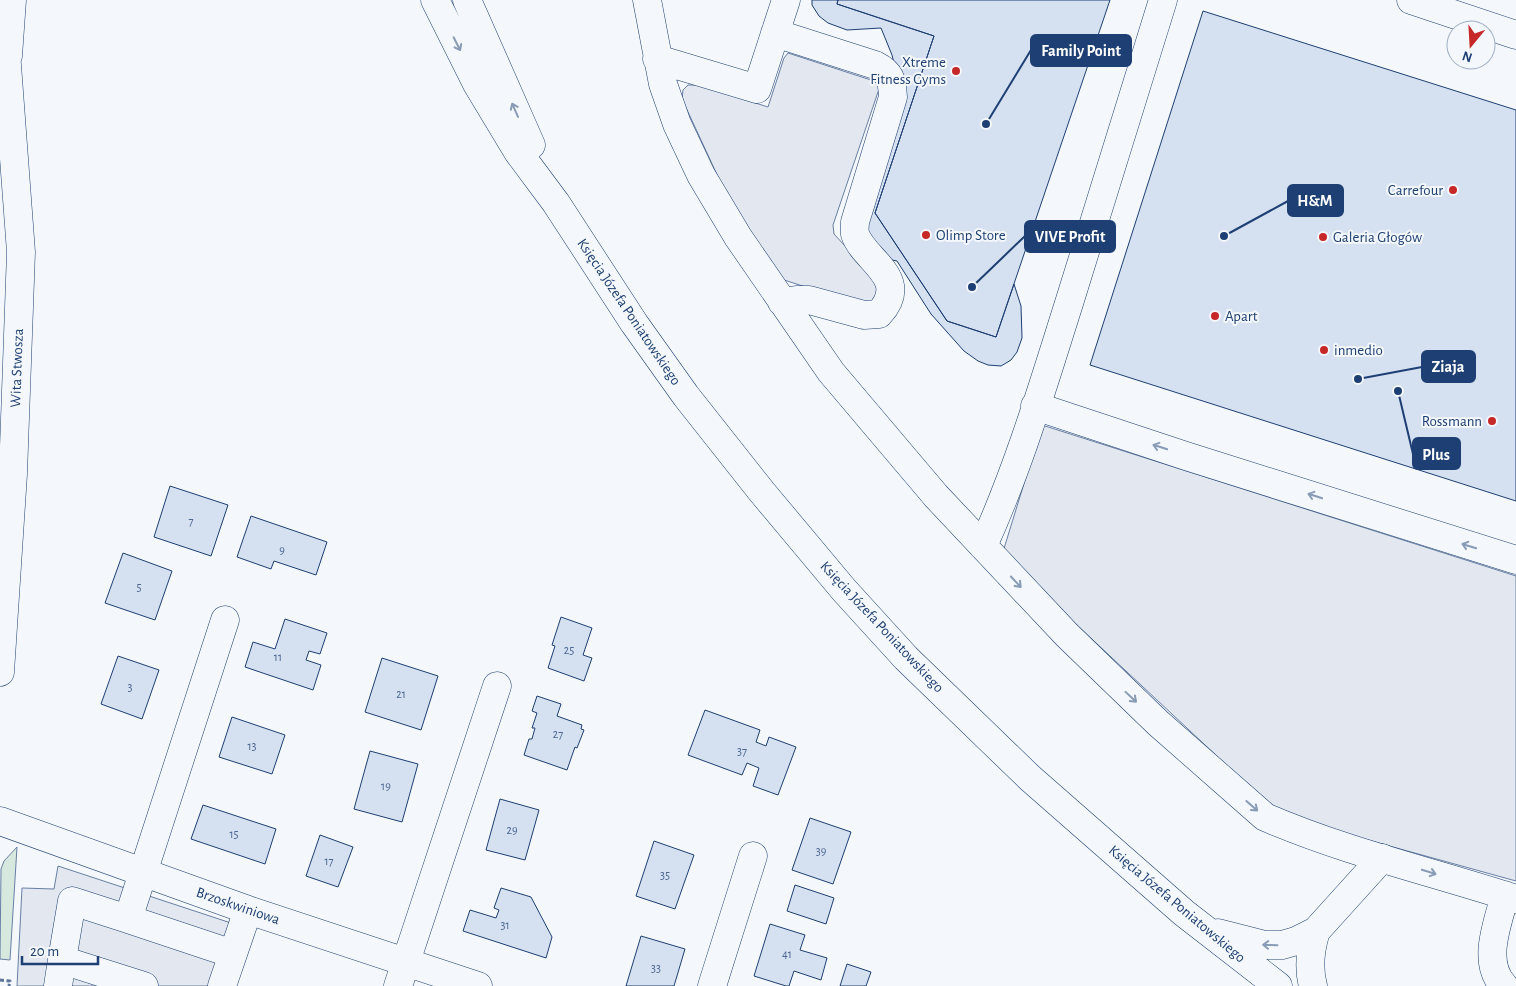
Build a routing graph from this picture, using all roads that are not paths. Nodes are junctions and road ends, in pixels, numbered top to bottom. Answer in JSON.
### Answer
{"nodes":[{"id":1,"x":12,"y":0,"type":"edge"},
{"id":2,"x":435,"y":0,"type":"edge"},
{"id":3,"x":467,"y":0,"type":"edge"},
{"id":4,"x":647,"y":0,"type":"edge"},
{"id":5,"x":786,"y":0,"type":"edge"},
{"id":6,"x":1163,"y":0,"type":"edge"},
{"id":7,"x":1411,"y":0,"type":"edge"},
{"id":8,"x":775,"y":33,"type":"junction"},
{"id":9,"x":1516,"y":35,"type":"edge"},
{"id":10,"x":0,"y":36,"type":"edge"},
{"id":11,"x":657,"y":59,"type":"junction"},
{"id":12,"x":7,"y":65,"type":"junction"},
{"id":13,"x":556,"y":203,"type":"junction"},
{"id":14,"x":782,"y":302,"type":"junction"},
{"id":15,"x":1036,"y":406,"type":"junction"},
{"id":16,"x":984,"y":546,"type":"junction"},
{"id":17,"x":1516,"y":560,"type":"edge"},
{"id":18,"x":225,"y":620,"type":"dead end"},
{"id":19,"x":0,"y":672,"type":"edge"},
{"id":20,"x":497,"y":686,"type":"dead end"},
{"id":21,"x":0,"y":821,"type":"edge"},
{"id":22,"x":753,"y":856,"type":"dead end"},
{"id":23,"x":1382,"y":858,"type":"junction"},
{"id":24,"x":142,"y":872,"type":"junction"},
{"id":25,"x":1510,"y":897,"type":"edge"},
{"id":26,"x":248,"y":910,"type":"junction"},
{"id":27,"x":128,"y":919,"type":"junction"},
{"id":28,"x":1206,"y":930,"type":"junction"},
{"id":29,"x":1316,"y":932,"type":"junction"},
{"id":30,"x":233,"y":954,"type":"junction"},
{"id":31,"x":60,"y":973,"type":"edge"},
{"id":32,"x":402,"y":974,"type":"edge"},
{"id":33,"x":144,"y":986,"type":"edge"},
{"id":34,"x":222,"y":986,"type":"edge"},
{"id":35,"x":478,"y":986,"type":"edge"},
{"id":36,"x":712,"y":986,"type":"edge"},
{"id":37,"x":1278,"y":986,"type":"edge"},
{"id":38,"x":1313,"y":986,"type":"edge"},
{"id":39,"x":1504,"y":986,"type":"edge"}],
"edges":[{"from":1,"to":12,"type":"street","name":"Wita Stwosza"},
{"from":2,"to":13,"type":"street","name":"Księcia Józefa Poniatowskiego","one_way":true},
{"from":13,"to":3,"type":"street","name":"Księcia Józefa Poniatowskiego","one_way":true},
{"from":4,"to":11,"type":"street"},
{"from":5,"to":8,"type":"street"},
{"from":6,"to":15,"type":"street"},
{"from":7,"to":9,"type":"street"},
{"from":8,"to":11,"type":"street"},
{"from":8,"to":14,"type":"street"},
{"from":10,"to":12,"type":"street","name":"Wita Stwosza"},
{"from":11,"to":14,"type":"street"},
{"from":12,"to":19,"type":"street","name":"Wita Stwosza"},
{"from":13,"to":28,"type":"street","name":"Księcia Józefa Poniatowskiego"},
{"from":14,"to":16,"type":"street"},
{"from":15,"to":16,"type":"street"},
{"from":17,"to":15,"type":"street","one_way":true},
{"from":16,"to":23,"type":"street","one_way":true},
{"from":18,"to":24,"type":"street"},
{"from":20,"to":32,"type":"street"},
{"from":21,"to":24,"type":"street","name":"Brzoskwiniowa"},
{"from":22,"to":36,"type":"street"},
{"from":23,"to":25,"type":"street","one_way":true},
{"from":23,"to":29,"type":"street"},
{"from":24,"to":26,"type":"street","name":"Brzoskwiniowa"},
{"from":24,"to":27,"type":"street"},
{"from":25,"to":39,"type":"street"},
{"from":26,"to":30,"type":"street"},
{"from":26,"to":32,"type":"street","name":"Brzoskwiniowa"},
{"from":27,"to":30,"type":"street"},
{"from":27,"to":31,"type":"street"},
{"from":29,"to":28,"type":"street","one_way":true},
{"from":28,"to":37,"type":"street","name":"Księcia Józefa Poniatowskiego"},
{"from":29,"to":38,"type":"street"},
{"from":30,"to":34,"type":"street"},
{"from":31,"to":33,"type":"street"},
{"from":32,"to":35,"type":"street","name":"Brzoskwiniowa"}]}
